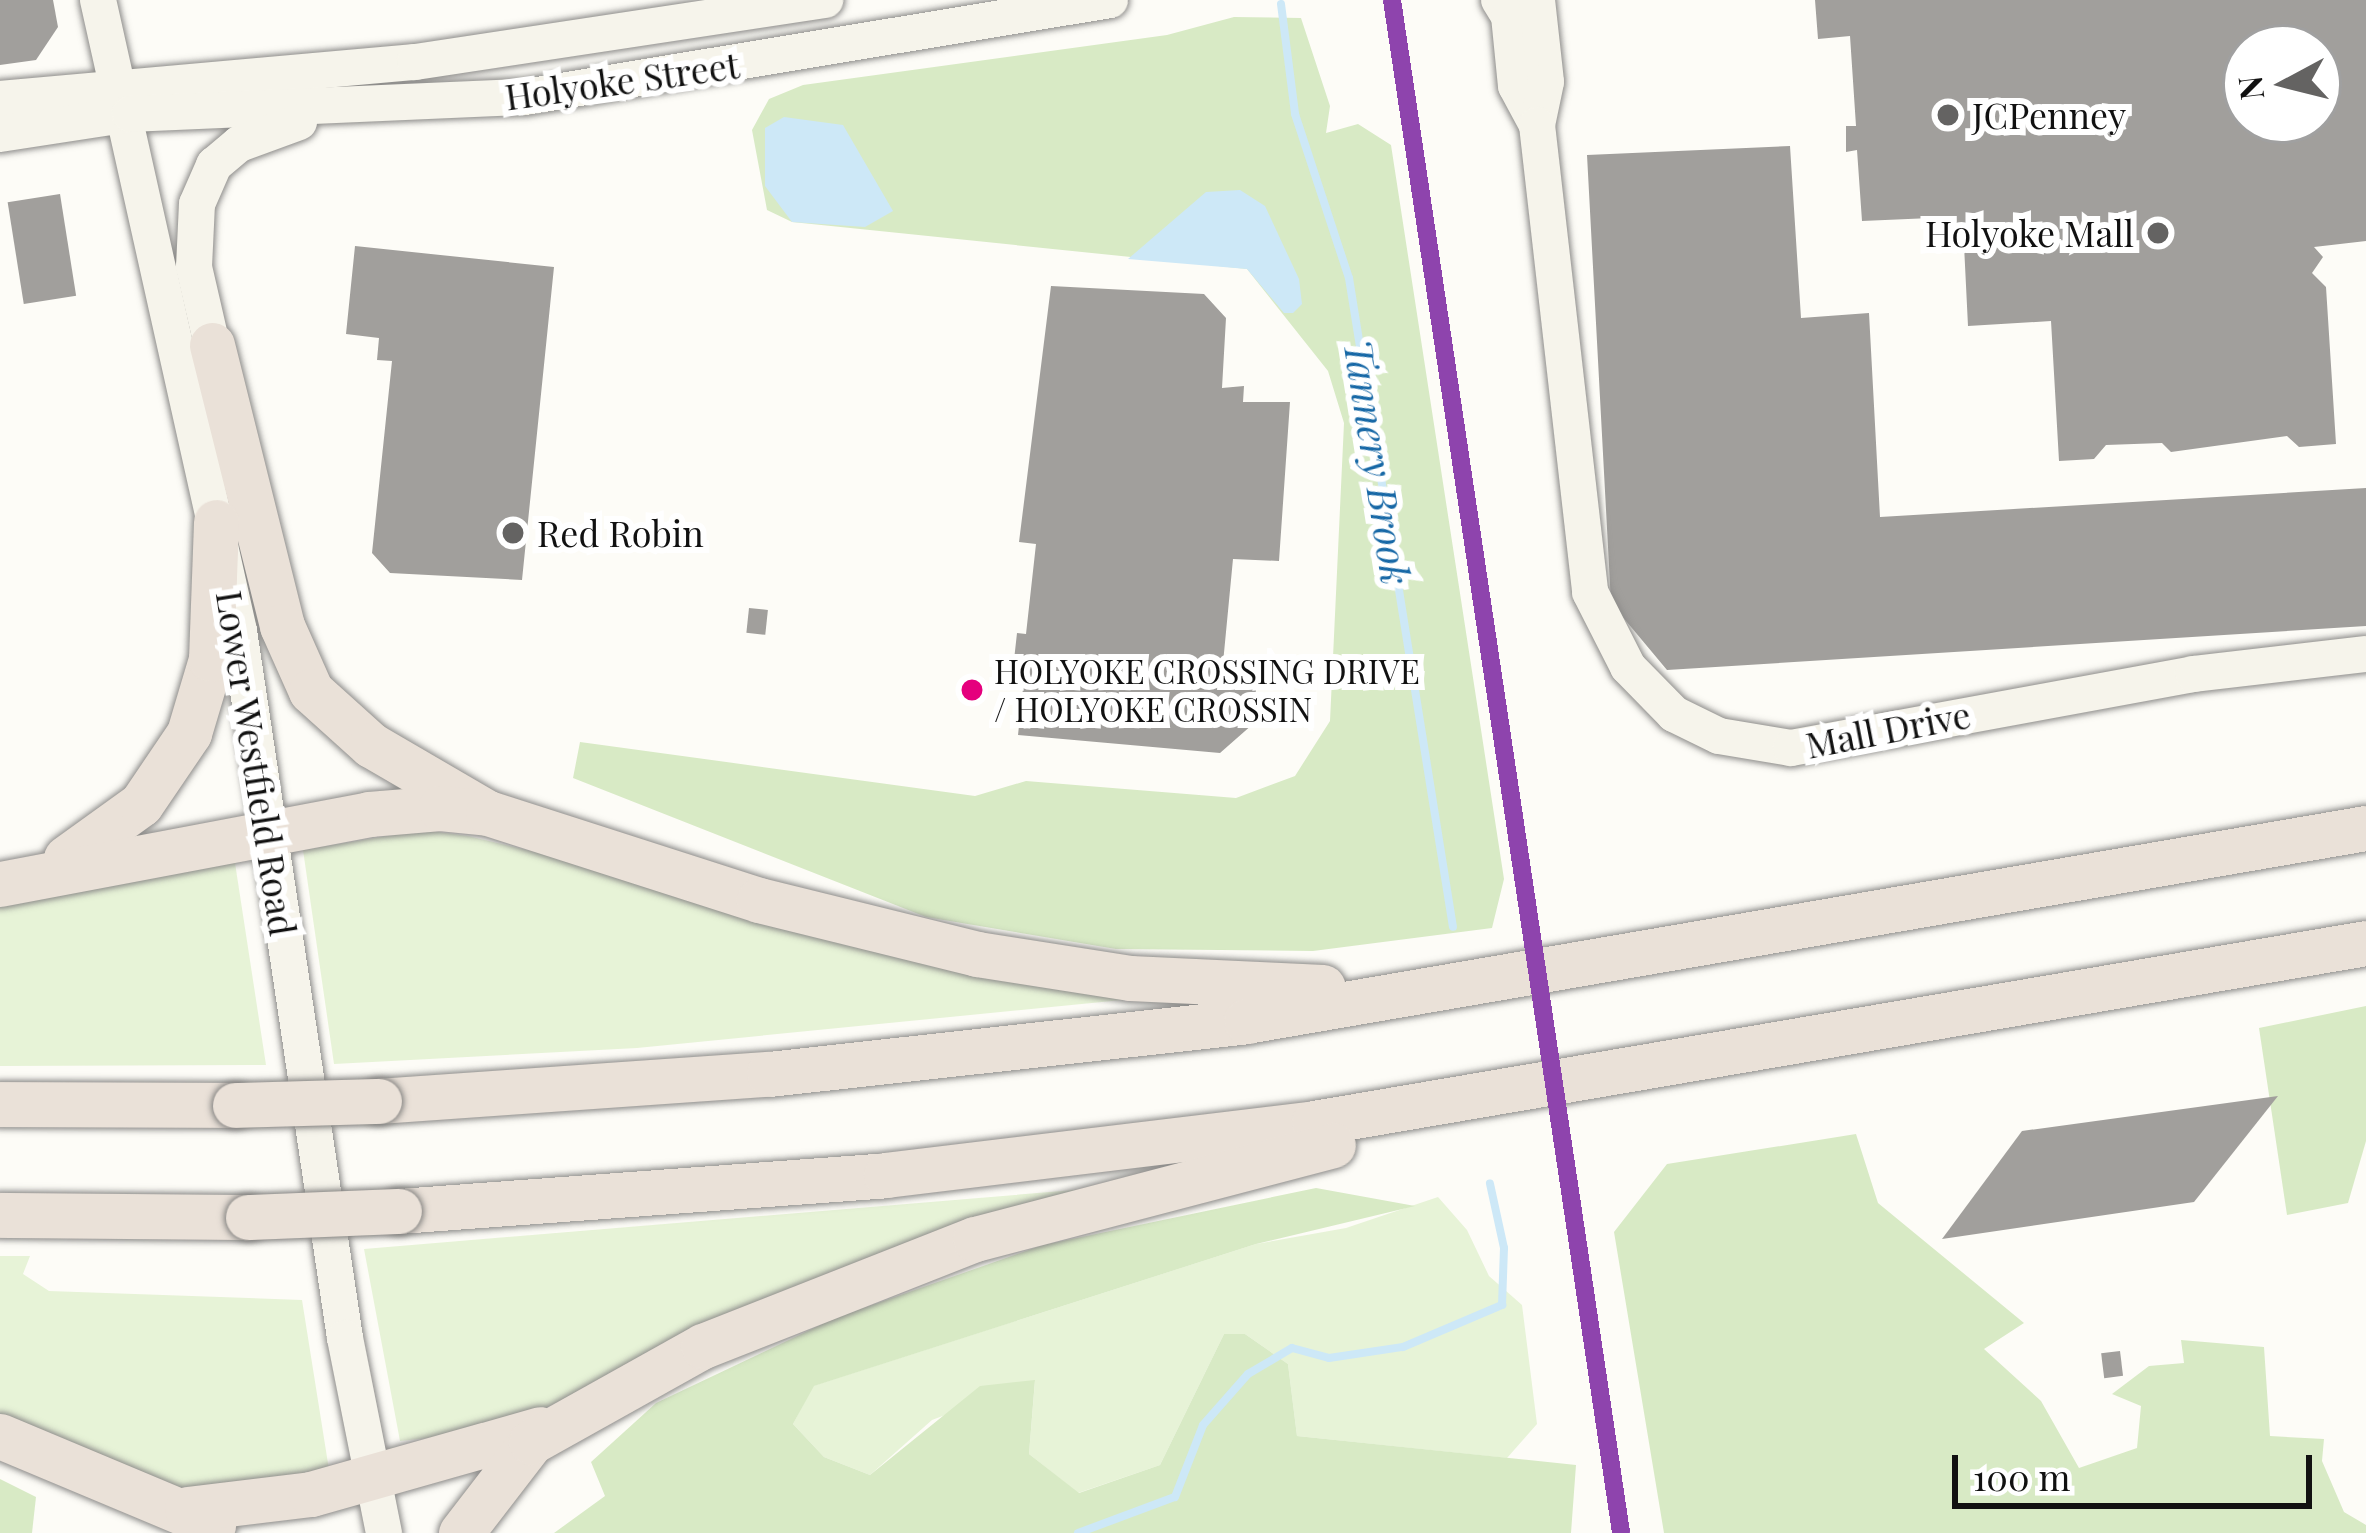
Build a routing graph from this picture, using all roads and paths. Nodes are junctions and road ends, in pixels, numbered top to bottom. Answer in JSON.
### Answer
{"nodes":[{"id":1,"x":98,"y":0,"type":"edge"},
{"id":2,"x":826,"y":0,"type":"edge"},
{"id":3,"x":1110,"y":0,"type":"edge"},
{"id":4,"x":1513,"y":4,"type":"edge"},
{"id":5,"x":0,"y":99,"type":"edge"},
{"id":6,"x":124,"y":99,"type":"junction"},
{"id":7,"x":368,"y":108,"type":"junction"},
{"id":8,"x":0,"y":134,"type":"edge"},
{"id":9,"x":212,"y":345,"type":"junction"},
{"id":10,"x":197,"y":436,"type":"junction"},
{"id":11,"x":216,"y":522,"type":"junction"},
{"id":12,"x":2366,"y":654,"type":"edge"},
{"id":13,"x":488,"y":813,"type":"junction"},
{"id":14,"x":2366,"y":828,"type":"edge"},
{"id":15,"x":271,"y":832,"type":"junction"},
{"id":16,"x":18,"y":879,"type":"edge"},
{"id":17,"x":2366,"y":943,"type":"edge"},
{"id":18,"x":1472,"y":982,"type":"junction"},
{"id":19,"x":1542,"y":1088,"type":"junction"},
{"id":20,"x":0,"y":1104,"type":"edge"},
{"id":21,"x":0,"y":1216,"type":"edge"},
{"id":22,"x":565,"y":1419,"type":"junction"},
{"id":23,"x":0,"y":1436,"type":"edge"},
{"id":24,"x":372,"y":1479,"type":"junction"},
{"id":25,"x":187,"y":1509,"type":"junction"},
{"id":26,"x":226,"y":1533,"type":"edge"},
{"id":27,"x":384,"y":1533,"type":"edge"},
{"id":28,"x":461,"y":1533,"type":"edge"}],
"edges":[{"from":1,"to":6,"type":"street","name":"Lower Westfield Road"},
{"from":2,"to":6,"type":"street","name":"Holyoke Street"},
{"from":3,"to":7,"type":"street","name":"Holyoke Street"},
{"from":4,"to":12,"type":"street","name":"Mall Drive"},
{"from":5,"to":6,"type":"street"},
{"from":6,"to":7,"type":"street","name":"Holyoke Street"},
{"from":6,"to":8,"type":"street"},
{"from":6,"to":10,"type":"street","name":"Lower Westfield Road"},
{"from":7,"to":9,"type":"street"},
{"from":9,"to":10,"type":"street"},
{"from":9,"to":13,"type":"highway"},
{"from":10,"to":11,"type":"street","name":"Lower Westfield Road"},
{"from":11,"to":15,"type":"street","name":"Lower Westfield Road"},
{"from":11,"to":16,"type":"highway"},
{"from":13,"to":15,"type":"highway"},
{"from":13,"to":18,"type":"highway"},
{"from":14,"to":18,"type":"highway"},
{"from":15,"to":16,"type":"highway"},
{"from":15,"to":24,"type":"street","name":"Lower Westfield Road"},
{"from":17,"to":19,"type":"highway"},
{"from":18,"to":20,"type":"highway","bridge":true},
{"from":19,"to":21,"type":"highway","bridge":true},
{"from":19,"to":22,"type":"highway"},
{"from":22,"to":24,"type":"highway"},
{"from":22,"to":28,"type":"highway"},
{"from":23,"to":25,"type":"highway"},
{"from":24,"to":25,"type":"highway"},
{"from":24,"to":27,"type":"street","name":"Lower Westfield Road"},
{"from":25,"to":26,"type":"highway"}]}
